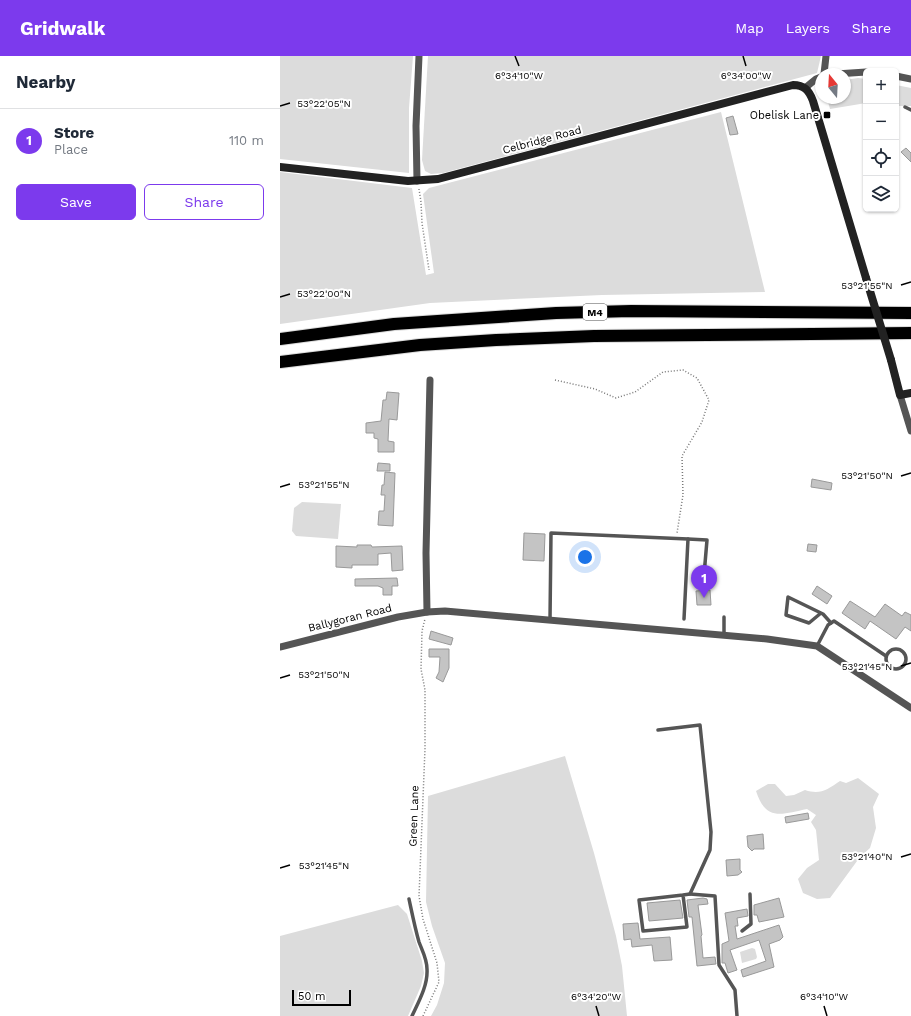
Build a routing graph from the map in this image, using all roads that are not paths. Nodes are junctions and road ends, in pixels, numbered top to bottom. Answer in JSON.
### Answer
{"nodes":[{"id":1,"x":419,"y":56,"type":"edge"},
{"id":2,"x":826,"y":56,"type":"edge"},
{"id":3,"x":825,"y":68,"type":"edge"},
{"id":4,"x":863,"y":72,"type":"edge"},
{"id":5,"x":851,"y":73,"type":"edge"},
{"id":6,"x":899,"y":77,"type":"edge"},
{"id":7,"x":911,"y":79,"type":"edge"},
{"id":8,"x":815,"y":80,"type":"edge"},
{"id":9,"x":805,"y":88,"type":"junction"},
{"id":10,"x":906,"y":108,"type":"dead end"},
{"id":11,"x":911,"y":110,"type":"edge"},
{"id":12,"x":280,"y":166,"type":"edge"},
{"id":13,"x":417,"y":181,"type":"junction"},
{"id":14,"x":911,"y":313,"type":"edge"},
{"id":15,"x":911,"y":333,"type":"edge"},
{"id":16,"x":280,"y":339,"type":"edge"},
{"id":17,"x":280,"y":362,"type":"edge"},
{"id":18,"x":430,"y":380,"type":"dead end"},
{"id":19,"x":911,"y":393,"type":"edge"},
{"id":20,"x":900,"y":395,"type":"junction"},
{"id":21,"x":911,"y":431,"type":"edge"},
{"id":22,"x":688,"y":539,"type":"junction"},
{"id":23,"x":703,"y":587,"type":"dead end"},
{"id":24,"x":427,"y":612,"type":"junction"},
{"id":25,"x":821,"y":613,"type":"junction"},
{"id":26,"x":724,"y":617,"type":"dead end"},
{"id":27,"x":684,"y":619,"type":"dead end"},
{"id":28,"x":550,"y":620,"type":"junction"},
{"id":29,"x":831,"y":623,"type":"junction"},
{"id":30,"x":724,"y":635,"type":"junction"},
{"id":31,"x":817,"y":646,"type":"junction"},
{"id":32,"x":280,"y":647,"type":"edge"},
{"id":33,"x":886,"y":656,"type":"junction"},
{"id":34,"x":911,"y":708,"type":"edge"},
{"id":35,"x":658,"y":730,"type":"dead end"},
{"id":36,"x":690,"y":894,"type":"junction"},
{"id":37,"x":750,"y":894,"type":"dead end"},
{"id":38,"x":683,"y":896,"type":"junction"},
{"id":39,"x":409,"y":899,"type":"dead end"},
{"id":40,"x":742,"y":931,"type":"dead end"},
{"id":41,"x":412,"y":1016,"type":"edge"},
{"id":42,"x":737,"y":1016,"type":"edge"}],
"edges":[{"from":1,"to":13,"type":"street"},
{"from":2,"to":3,"type":"street"},
{"from":4,"to":5,"type":"street"},
{"from":6,"to":7,"type":"street"},
{"from":8,"to":9,"type":"street"},
{"from":9,"to":13,"type":"main road","name":"Celbridge Road"},
{"from":9,"to":20,"type":"main road","bridge":true},
{"from":10,"to":11,"type":"lane"},
{"from":12,"to":13,"type":"main road","name":"Celbridge Road"},
{"from":14,"to":16,"type":"highway","number":"M4"},
{"from":15,"to":17,"type":"highway","number":"M4"},
{"from":18,"to":24,"type":"street"},
{"from":19,"to":20,"type":"main road"},
{"from":20,"to":21,"type":"street"},
{"from":22,"to":23,"type":"lane"},
{"from":22,"to":27,"type":"lane"},
{"from":22,"to":28,"type":"lane"},
{"from":24,"to":28,"type":"street","name":"Ballygoran Road"},
{"from":24,"to":32,"type":"street","name":"Ballygoran Road"},
{"from":25,"to":25,"type":"lane"},
{"from":25,"to":29,"type":"lane"},
{"from":26,"to":30,"type":"lane"},
{"from":28,"to":30,"type":"street","name":"Ballygoran Road"},
{"from":29,"to":31,"type":"lane"},
{"from":29,"to":33,"type":"lane"},
{"from":30,"to":31,"type":"street","name":"Ballygoran Road"},
{"from":31,"to":34,"type":"street"},
{"from":33,"to":33,"type":"lane"},
{"from":35,"to":36,"type":"lane"},
{"from":36,"to":38,"type":"lane"},
{"from":36,"to":42,"type":"lane"},
{"from":37,"to":40,"type":"lane"},
{"from":38,"to":38,"type":"lane"},
{"from":39,"to":41,"type":"lane"}]}
